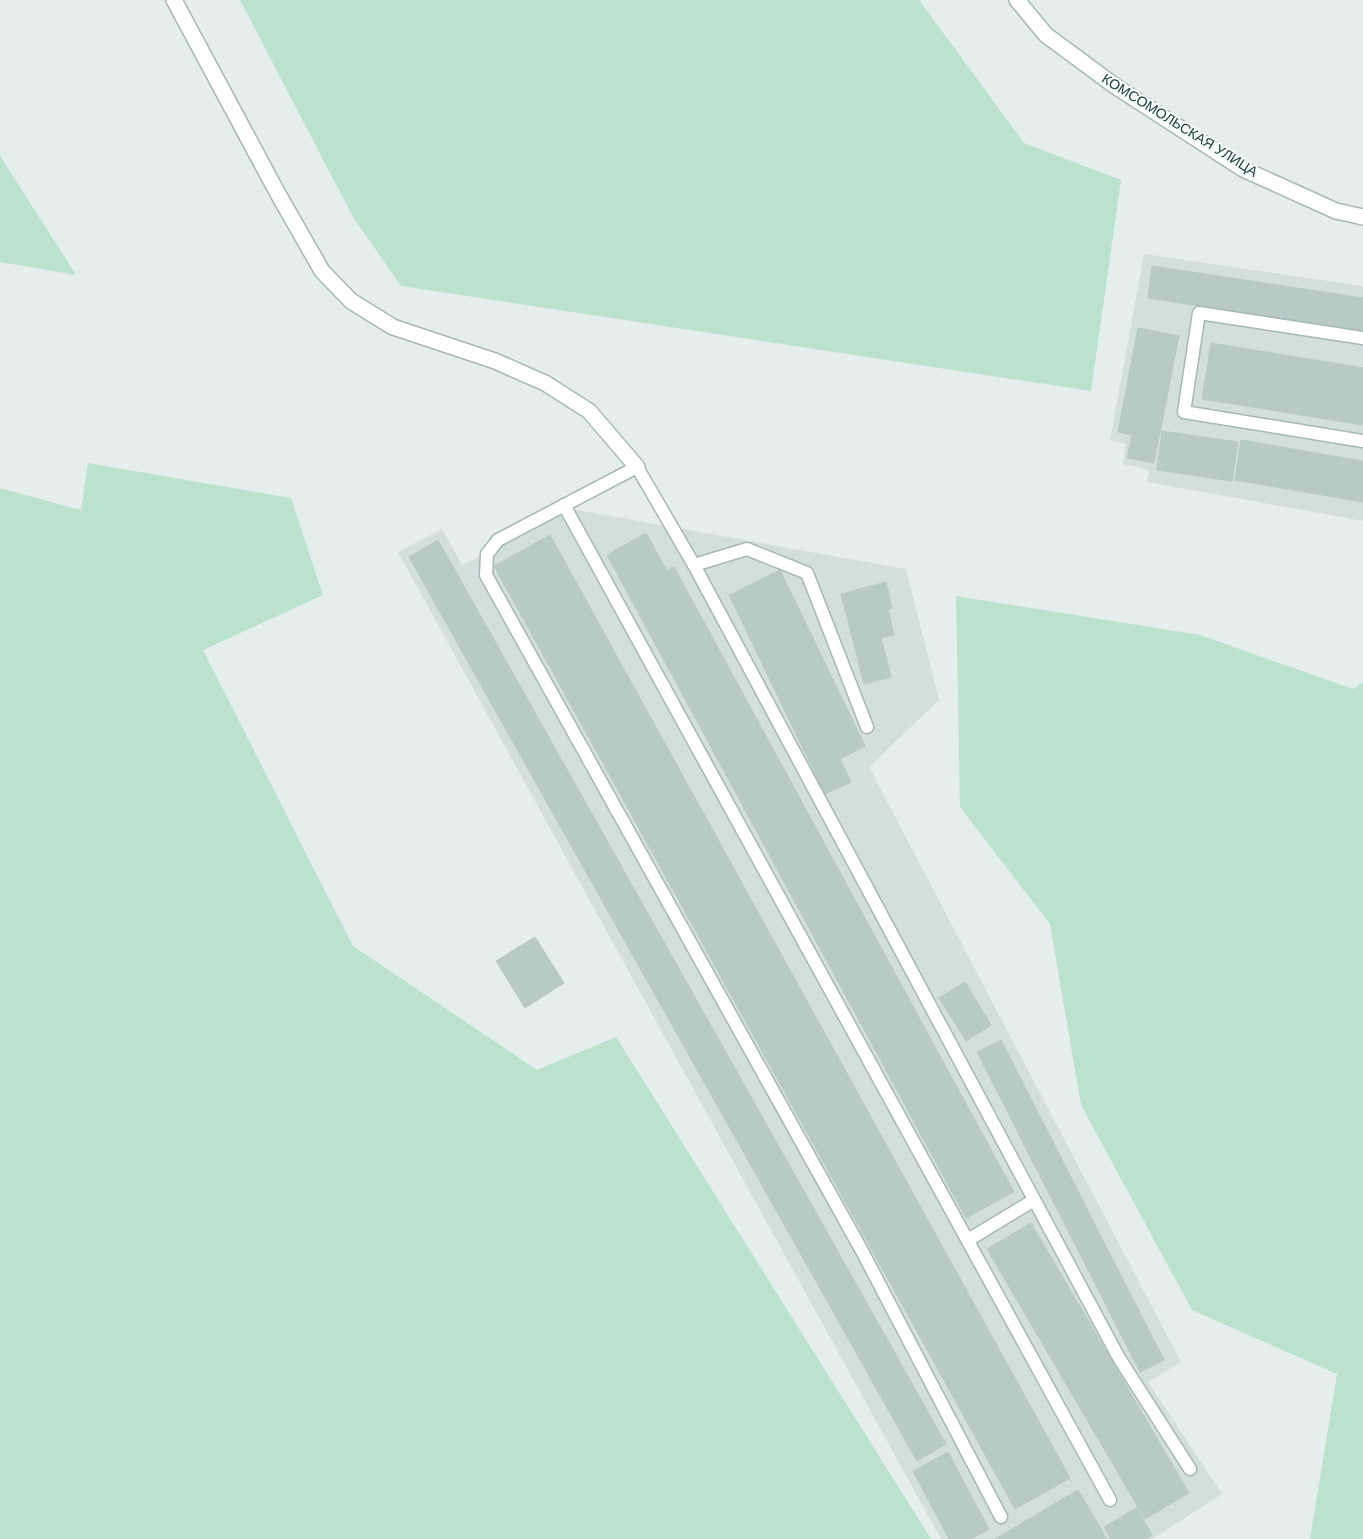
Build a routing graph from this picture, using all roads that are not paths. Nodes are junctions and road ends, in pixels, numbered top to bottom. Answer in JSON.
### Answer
{"nodes":[{"id":1,"x":174,"y":0,"type":"edge"},
{"id":2,"x":1017,"y":0,"type":"edge"},
{"id":3,"x":1363,"y":217,"type":"edge"},
{"id":4,"x":1363,"y":338,"type":"edge"},
{"id":5,"x":1363,"y":441,"type":"edge"},
{"id":6,"x":637,"y":467,"type":"junction"},
{"id":7,"x":564,"y":505,"type":"junction"},
{"id":8,"x":694,"y":565,"type":"junction"},
{"id":9,"x":867,"y":726,"type":"dead end"},
{"id":10,"x":1034,"y":1200,"type":"junction"},
{"id":11,"x":968,"y":1240,"type":"junction"},
{"id":12,"x":1190,"y":1469,"type":"dead end"},
{"id":13,"x":1110,"y":1500,"type":"dead end"},
{"id":14,"x":1001,"y":1517,"type":"dead end"}],
"edges":[{"from":1,"to":6,"type":"street"},
{"from":2,"to":3,"type":"street","name":"КОМСОМОЛЬСКАЯ УЛИЦА"},
{"from":4,"to":5,"type":"lane"},
{"from":6,"to":7,"type":"lane"},
{"from":6,"to":8,"type":"lane"},
{"from":7,"to":11,"type":"lane"},
{"from":7,"to":14,"type":"lane"},
{"from":8,"to":9,"type":"lane"},
{"from":8,"to":10,"type":"lane"},
{"from":10,"to":11,"type":"lane"},
{"from":10,"to":12,"type":"lane"},
{"from":11,"to":13,"type":"lane"}]}
